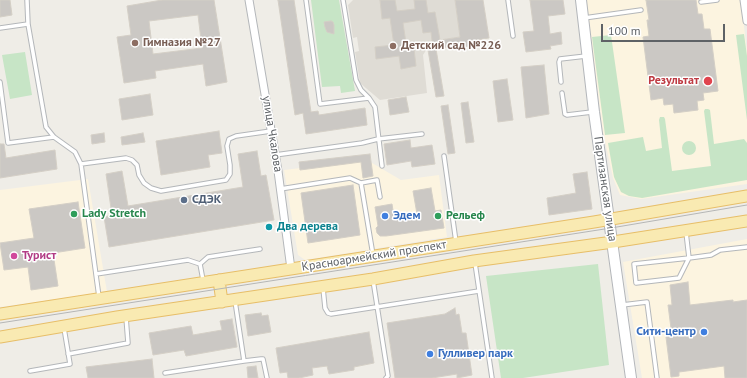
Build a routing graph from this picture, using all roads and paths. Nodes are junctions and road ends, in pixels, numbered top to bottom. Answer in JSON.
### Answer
{"nodes":[{"id":1,"x":27,"y":0,"type":"edge"},
{"id":2,"x":249,"y":0,"type":"edge"},
{"id":3,"x":306,"y":0,"type":"edge"},
{"id":4,"x":343,"y":0,"type":"edge"},
{"id":5,"x":508,"y":0,"type":"edge"},
{"id":6,"x":581,"y":0,"type":"edge"},
{"id":7,"x":717,"y":0,"type":"edge"},
{"id":8,"x":744,"y":0,"type":"edge"},
{"id":9,"x":701,"y":2,"type":"dead end"},
{"id":10,"x":641,"y":10,"type":"dead end"},
{"id":11,"x":583,"y":18,"type":"junction"},
{"id":12,"x":747,"y":21,"type":"edge"},
{"id":13,"x":28,"y":24,"type":"junction"},
{"id":14,"x":0,"y":28,"type":"edge"},
{"id":15,"x":513,"y":36,"type":"dead end"},
{"id":16,"x":588,"y":56,"type":"junction"},
{"id":17,"x":0,"y":82,"type":"edge"},
{"id":18,"x":561,"y":82,"type":"dead end"},
{"id":19,"x":562,"y":93,"type":"dead end"},
{"id":20,"x":369,"y":98,"type":"junction"},
{"id":21,"x":594,"y":112,"type":"junction"},
{"id":22,"x":271,"y":130,"type":"junction"},
{"id":23,"x":422,"y":134,"type":"dead end"},
{"id":24,"x":54,"y":137,"type":"junction"},
{"id":25,"x":378,"y":139,"type":"junction"},
{"id":26,"x":275,"y":155,"type":"junction"},
{"id":27,"x":444,"y":156,"type":"dead end"},
{"id":28,"x":81,"y":164,"type":"junction"},
{"id":29,"x":382,"y":166,"type":"dead end"},
{"id":30,"x":361,"y":183,"type":"junction"},
{"id":31,"x":280,"y":189,"type":"junction"},
{"id":32,"x":747,"y":196,"type":"edge"},
{"id":33,"x":380,"y":197,"type":"dead end"},
{"id":34,"x":610,"y":219,"type":"junction"},
{"id":35,"x":747,"y":221,"type":"edge"},
{"id":36,"x":686,"y":231,"type":"junction"},
{"id":37,"x":612,"y":242,"type":"junction"},
{"id":38,"x":456,"y":243,"type":"junction"},
{"id":39,"x":747,"y":247,"type":"edge"},
{"id":40,"x":260,"y":249,"type":"dead end"},
{"id":41,"x":373,"y":256,"type":"junction"},
{"id":42,"x":689,"y":258,"type":"junction"},
{"id":43,"x":474,"y":261,"type":"junction"},
{"id":44,"x":200,"y":264,"type":"junction"},
{"id":45,"x":291,"y":269,"type":"junction"},
{"id":46,"x":96,"y":274,"type":"junction"},
{"id":47,"x":373,"y":279,"type":"junction"},
{"id":48,"x":219,"y":280,"type":"junction"},
{"id":49,"x":203,"y":282,"type":"junction"},
{"id":50,"x":322,"y":286,"type":"junction"},
{"id":51,"x":479,"y":290,"type":"junction"},
{"id":52,"x":100,"y":299,"type":"junction"},
{"id":53,"x":234,"y":300,"type":"junction"},
{"id":54,"x":222,"y":302,"type":"junction"},
{"id":55,"x":622,"y":305,"type":"junction"},
{"id":56,"x":378,"y":307,"type":"junction"},
{"id":57,"x":0,"y":314,"type":"edge"},
{"id":58,"x":126,"y":316,"type":"junction"},
{"id":59,"x":64,"y":326,"type":"junction"},
{"id":60,"x":0,"y":337,"type":"edge"},
{"id":61,"x":68,"y":354,"type":"junction"},
{"id":62,"x":244,"y":361,"type":"junction"},
{"id":63,"x":30,"y":371,"type":"dead end"},
{"id":64,"x":165,"y":373,"type":"dead end"},
{"id":65,"x":267,"y":378,"type":"edge"},
{"id":66,"x":386,"y":378,"type":"edge"},
{"id":67,"x":492,"y":378,"type":"edge"},
{"id":68,"x":630,"y":378,"type":"edge"},
{"id":69,"x":657,"y":378,"type":"edge"}],
"edges":[{"from":1,"to":13,"type":"lane"},
{"from":2,"to":22,"type":"street","name":"улица Чкалова"},
{"from":3,"to":20,"type":"lane"},
{"from":4,"to":20,"type":"lane"},
{"from":5,"to":15,"type":"lane"},
{"from":6,"to":11,"type":"main road","name":"Партизанская улица"},
{"from":7,"to":9,"type":"lane"},
{"from":8,"to":12,"type":"street"},
{"from":10,"to":11,"type":"lane"},
{"from":11,"to":16,"type":"main road","name":"Партизанская улица"},
{"from":13,"to":14,"type":"lane"},
{"from":13,"to":24,"type":"lane"},
{"from":16,"to":18,"type":"lane"},
{"from":16,"to":21,"type":"main road","name":"Партизанская улица"},
{"from":17,"to":24,"type":"lane"},
{"from":19,"to":21,"type":"lane"},
{"from":20,"to":25,"type":"lane"},
{"from":21,"to":34,"type":"main road","name":"Партизанская улица"},
{"from":22,"to":26,"type":"street","name":"улица Чкалова"},
{"from":22,"to":28,"type":"lane"},
{"from":23,"to":25,"type":"lane"},
{"from":24,"to":28,"type":"lane"},
{"from":25,"to":26,"type":"lane"},
{"from":25,"to":29,"type":"lane"},
{"from":26,"to":31,"type":"street","name":"улица Чкалова"},
{"from":27,"to":38,"type":"lane"},
{"from":28,"to":46,"type":"lane"},
{"from":30,"to":31,"type":"lane"},
{"from":30,"to":33,"type":"lane"},
{"from":30,"to":41,"type":"lane"},
{"from":31,"to":45,"type":"street","name":"улица Чкалова"},
{"from":32,"to":34,"type":"main road","name":"Красноармейский проспект"},
{"from":34,"to":37,"type":"main road","name":"Партизанская улица"},
{"from":34,"to":38,"type":"main road","name":"Красноармейский проспект"},
{"from":35,"to":36,"type":"main road","name":"Красноармейский проспект"},
{"from":36,"to":37,"type":"main road","name":"Красноармейский проспект"},
{"from":36,"to":42,"type":"lane"},
{"from":37,"to":43,"type":"main road","name":"Красноармейский проспект"},
{"from":37,"to":55,"type":"main road","name":"Партизанская улица"},
{"from":38,"to":41,"type":"main road","name":"Красноармейский проспект"},
{"from":39,"to":42,"type":"lane"},
{"from":40,"to":44,"type":"lane"},
{"from":41,"to":45,"type":"main road","name":"Красноармейский проспект"},
{"from":42,"to":42,"type":"lane"},
{"from":43,"to":47,"type":"main road","name":"Красноармейский проспект"},
{"from":43,"to":51,"type":"lane"},
{"from":44,"to":46,"type":"lane"},
{"from":44,"to":49,"type":"lane"},
{"from":45,"to":48,"type":"main road","name":"Красноармейский проспект"},
{"from":46,"to":52,"type":"lane"},
{"from":47,"to":50,"type":"main road","name":"Красноармейский проспект"},
{"from":47,"to":56,"type":"lane"},
{"from":48,"to":49,"type":"main road","name":"Красноармейский проспект"},
{"from":48,"to":54,"type":"main road"},
{"from":49,"to":52,"type":"main road","name":"Красноармейский проспект"},
{"from":50,"to":53,"type":"main road","name":"Красноармейский проспект"},
{"from":50,"to":56,"type":"lane"},
{"from":51,"to":56,"type":"lane"},
{"from":51,"to":67,"type":"lane"},
{"from":52,"to":57,"type":"main road","name":"Красноармейский проспект"},
{"from":53,"to":54,"type":"main road","name":"Красноармейский проспект"},
{"from":53,"to":62,"type":"lane"},
{"from":54,"to":58,"type":"main road","name":"Красноармейский проспект"},
{"from":55,"to":68,"type":"main road","name":"Партизанская улица"},
{"from":55,"to":69,"type":"lane"},
{"from":56,"to":66,"type":"lane"},
{"from":58,"to":59,"type":"main road","name":"Красноармейский проспект"},
{"from":58,"to":61,"type":"lane"},
{"from":59,"to":60,"type":"main road","name":"Красноармейский проспект"},
{"from":59,"to":61,"type":"lane"},
{"from":61,"to":63,"type":"lane"},
{"from":62,"to":64,"type":"lane"},
{"from":62,"to":65,"type":"lane"}]}
